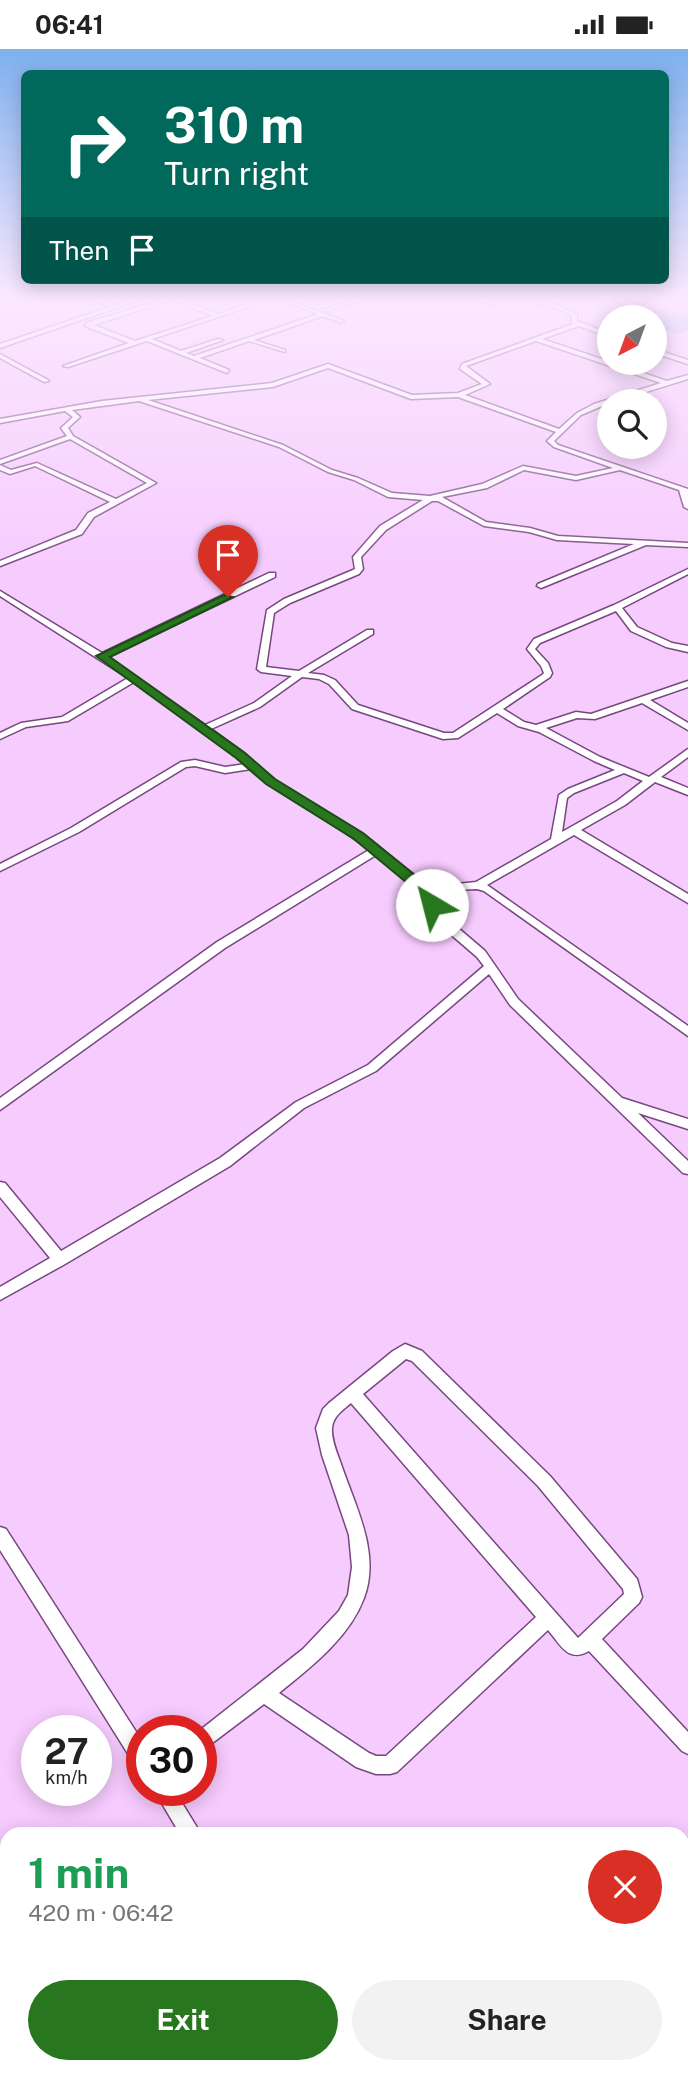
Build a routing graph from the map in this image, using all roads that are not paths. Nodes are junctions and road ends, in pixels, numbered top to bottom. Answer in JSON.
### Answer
{"nodes":[{"id":1,"x":201,"y":392,"type":"edge"},
{"id":2,"x":399,"y":392,"type":"edge"},
{"id":3,"x":465,"y":392,"type":"edge"},
{"id":4,"x":640,"y":392,"type":"edge"},
{"id":5,"x":459,"y":395,"type":"junction"},
{"id":6,"x":137,"y":399,"type":"junction"},
{"id":7,"x":66,"y":409,"type":"junction"},
{"id":8,"x":0,"y":421,"type":"edge"},
{"id":9,"x":561,"y":432,"type":"junction"},
{"id":10,"x":71,"y":437,"type":"junction"},
{"id":11,"x":0,"y":464,"type":"edge"},
{"id":12,"x":620,"y":468,"type":"junction"},
{"id":13,"x":686,"y":489,"type":"edge"},
{"id":14,"x":433,"y":497,"type":"junction"},
{"id":15,"x":116,"y":502,"type":"junction"},
{"id":16,"x":688,"y":507,"type":"edge"},
{"id":17,"x":648,"y":541,"type":"junction"},
{"id":18,"x":688,"y":545,"type":"edge"},
{"id":19,"x":0,"y":564,"type":"edge"},
{"id":20,"x":688,"y":571,"type":"edge"},
{"id":21,"x":272,"y":575,"type":"dead end"},
{"id":22,"x":541,"y":586,"type":"dead end"},
{"id":23,"x":0,"y":593,"type":"edge"},
{"id":24,"x":617,"y":607,"type":"junction"},
{"id":25,"x":370,"y":632,"type":"dead end"},
{"id":26,"x":688,"y":649,"type":"edge"},
{"id":27,"x":102,"y":656,"type":"junction"},
{"id":28,"x":298,"y":676,"type":"junction"},
{"id":29,"x":134,"y":678,"type":"junction"},
{"id":30,"x":688,"y":684,"type":"edge"},
{"id":31,"x":644,"y":700,"type":"junction"},
{"id":32,"x":498,"y":710,"type":"junction"},
{"id":33,"x":688,"y":727,"type":"edge"},
{"id":34,"x":538,"y":728,"type":"junction"},
{"id":35,"x":203,"y":729,"type":"junction"},
{"id":36,"x":0,"y":736,"type":"edge"},
{"id":37,"x":688,"y":752,"type":"edge"},
{"id":38,"x":253,"y":766,"type":"junction"},
{"id":39,"x":624,"y":770,"type":"junction"},
{"id":40,"x":653,"y":780,"type":"junction"},
{"id":41,"x":688,"y":792,"type":"edge"},
{"id":42,"x":575,"y":831,"type":"junction"},
{"id":43,"x":556,"y":842,"type":"junction"},
{"id":44,"x":376,"y":850,"type":"junction"},
{"id":45,"x":0,"y":868,"type":"edge"},
{"id":46,"x":478,"y":885,"type":"junction"},
{"id":47,"x":427,"y":887,"type":"junction"},
{"id":48,"x":688,"y":899,"type":"edge"},
{"id":49,"x":490,"y":967,"type":"junction"},
{"id":50,"x":688,"y":1032,"type":"edge"},
{"id":51,"x":618,"y":1102,"type":"junction"},
{"id":52,"x":0,"y":1105,"type":"edge"},
{"id":53,"x":688,"y":1124,"type":"edge"},
{"id":54,"x":688,"y":1168,"type":"edge"},
{"id":55,"x":3,"y":1196,"type":"edge"},
{"id":56,"x":60,"y":1260,"type":"junction"},
{"id":57,"x":1,"y":1292,"type":"edge"},
{"id":58,"x":352,"y":1393,"type":"junction"},
{"id":59,"x":0,"y":1535,"type":"edge"},
{"id":60,"x":548,"y":1618,"type":"junction"},
{"id":61,"x":590,"y":1640,"type":"junction"},
{"id":62,"x":262,"y":1692,"type":"junction"},
{"id":63,"x":217,"y":1728,"type":"edge"},
{"id":64,"x":126,"y":1733,"type":"edge"},
{"id":65,"x":688,"y":1745,"type":"edge"},
{"id":66,"x":173,"y":1806,"type":"edge"},
{"id":67,"x":187,"y":1827,"type":"edge"}],
"edges":[{"from":1,"to":6,"type":"street"},
{"from":2,"to":5,"type":"street"},
{"from":3,"to":5,"type":"street"},
{"from":4,"to":9,"type":"street"},
{"from":5,"to":9,"type":"street"},
{"from":6,"to":7,"type":"street"},
{"from":6,"to":14,"type":"street"},
{"from":7,"to":8,"type":"street"},
{"from":7,"to":10,"type":"street"},
{"from":9,"to":12,"type":"street"},
{"from":10,"to":11,"type":"street"},
{"from":10,"to":15,"type":"street"},
{"from":11,"to":15,"type":"street"},
{"from":12,"to":13,"type":"street"},
{"from":12,"to":14,"type":"street"},
{"from":13,"to":16,"type":"street"},
{"from":14,"to":17,"type":"street"},
{"from":14,"to":28,"type":"street"},
{"from":15,"to":19,"type":"street"},
{"from":17,"to":18,"type":"street"},
{"from":17,"to":22,"type":"street"},
{"from":20,"to":24,"type":"street"},
{"from":21,"to":27,"type":"street"},
{"from":23,"to":27,"type":"street"},
{"from":24,"to":26,"type":"street"},
{"from":24,"to":32,"type":"street"},
{"from":25,"to":28,"type":"street"},
{"from":27,"to":29,"type":"street"},
{"from":28,"to":32,"type":"street"},
{"from":28,"to":35,"type":"street"},
{"from":29,"to":35,"type":"street"},
{"from":29,"to":36,"type":"street"},
{"from":30,"to":31,"type":"street"},
{"from":31,"to":33,"type":"street"},
{"from":31,"to":34,"type":"street"},
{"from":32,"to":34,"type":"street"},
{"from":34,"to":39,"type":"street"},
{"from":35,"to":38,"type":"street"},
{"from":37,"to":40,"type":"street"},
{"from":38,"to":44,"type":"street"},
{"from":38,"to":45,"type":"street"},
{"from":39,"to":40,"type":"street"},
{"from":39,"to":43,"type":"street"},
{"from":40,"to":41,"type":"street"},
{"from":40,"to":42,"type":"street"},
{"from":42,"to":43,"type":"street"},
{"from":42,"to":48,"type":"street"},
{"from":43,"to":46,"type":"street"},
{"from":44,"to":47,"type":"street"},
{"from":44,"to":52,"type":"street"},
{"from":46,"to":47,"type":"street"},
{"from":46,"to":50,"type":"street"},
{"from":47,"to":49,"type":"street"},
{"from":49,"to":51,"type":"street"},
{"from":49,"to":56,"type":"street"},
{"from":51,"to":53,"type":"street"},
{"from":51,"to":54,"type":"street"},
{"from":55,"to":56,"type":"street"},
{"from":56,"to":57,"type":"street"},
{"from":58,"to":60,"type":"street"},
{"from":58,"to":61,"type":"street"},
{"from":58,"to":62,"type":"street"},
{"from":59,"to":64,"type":"street"},
{"from":60,"to":61,"type":"street"},
{"from":60,"to":62,"type":"street"},
{"from":61,"to":65,"type":"street"},
{"from":62,"to":63,"type":"street"},
{"from":66,"to":67,"type":"street"}]}
